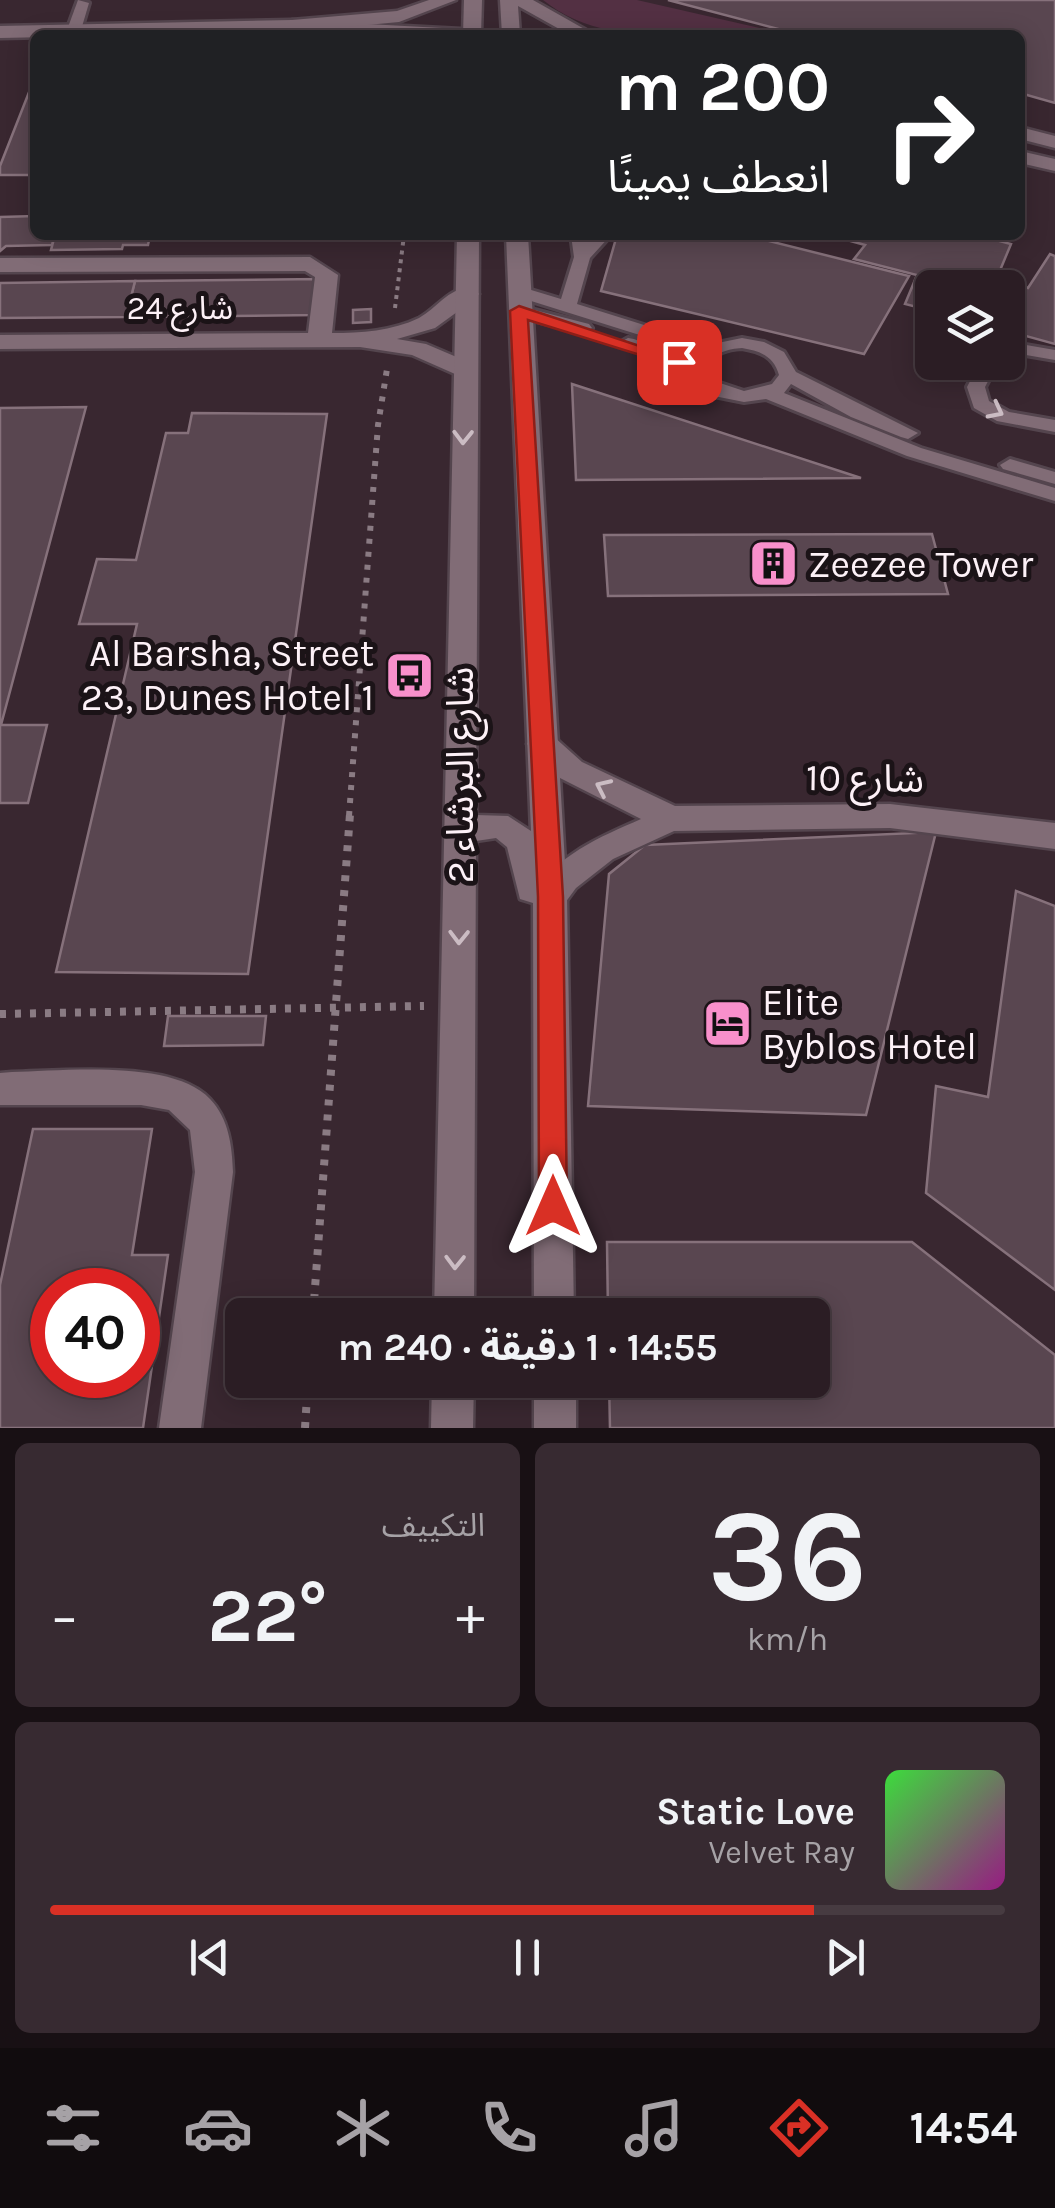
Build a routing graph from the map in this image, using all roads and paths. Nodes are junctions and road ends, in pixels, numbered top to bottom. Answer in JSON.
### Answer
{"nodes":[{"id":1,"x":448,"y":0,"type":"edge"},
{"id":2,"x":473,"y":0,"type":"edge"},
{"id":3,"x":509,"y":0,"type":"edge"},
{"id":4,"x":521,"y":0,"type":"edge"},
{"id":5,"x":82,"y":2,"type":"dead end"},
{"id":6,"x":292,"y":26,"type":"junction"},
{"id":7,"x":74,"y":30,"type":"joint"},
{"id":8,"x":367,"y":30,"type":"edge"},
{"id":9,"x":472,"y":30,"type":"edge"},
{"id":10,"x":511,"y":30,"type":"edge"},
{"id":11,"x":574,"y":30,"type":"edge"},
{"id":12,"x":30,"y":31,"type":"edge"},
{"id":13,"x":0,"y":32,"type":"edge"},
{"id":14,"x":30,"y":46,"type":"edge"},
{"id":15,"x":0,"y":47,"type":"edge"},
{"id":16,"x":1025,"y":134,"type":"edge"},
{"id":17,"x":1055,"y":142,"type":"edge"},
{"id":18,"x":1025,"y":158,"type":"edge"},
{"id":19,"x":1055,"y":166,"type":"edge"},
{"id":20,"x":403,"y":240,"type":"edge"},
{"id":21,"x":468,"y":240,"type":"edge"},
{"id":22,"x":517,"y":240,"type":"edge"},
{"id":23,"x":580,"y":240,"type":"edge"},
{"id":24,"x":599,"y":240,"type":"edge"},
{"id":25,"x":582,"y":257,"type":"junction"},
{"id":26,"x":0,"y":266,"type":"edge"},
{"id":27,"x":467,"y":294,"type":"junction"},
{"id":28,"x":518,"y":301,"type":"junction"},
{"id":29,"x":566,"y":308,"type":"junction"},
{"id":30,"x":391,"y":339,"type":"junction"},
{"id":31,"x":319,"y":340,"type":"junction"},
{"id":32,"x":0,"y":342,"type":"edge"},
{"id":33,"x":1025,"y":347,"type":"edge"},
{"id":34,"x":710,"y":351,"type":"junction"},
{"id":35,"x":1055,"y":355,"type":"edge"},
{"id":36,"x":464,"y":369,"type":"junction"},
{"id":37,"x":699,"y":371,"type":"junction"},
{"id":38,"x":788,"y":375,"type":"junction"},
{"id":39,"x":980,"y":380,"type":"edge"},
{"id":40,"x":769,"y":394,"type":"junction"},
{"id":41,"x":1055,"y":426,"type":"edge"},
{"id":42,"x":1055,"y":478,"type":"edge"},
{"id":43,"x":1055,"y":495,"type":"edge"},
{"id":44,"x":542,"y":744,"type":"junction"},
{"id":45,"x":671,"y":819,"type":"junction"},
{"id":46,"x":460,"y":832,"type":"junction"},
{"id":47,"x":1055,"y":836,"type":"edge"},
{"id":48,"x":550,"y":897,"type":"junction"},
{"id":49,"x":551,"y":954,"type":"junction"},
{"id":50,"x":458,"y":1006,"type":"junction"},
{"id":51,"x":334,"y":1008,"type":"junction"},
{"id":52,"x":0,"y":1014,"type":"edge"},
{"id":53,"x":0,"y":1089,"type":"edge"},
{"id":54,"x":313,"y":1298,"type":"edge"},
{"id":55,"x":454,"y":1298,"type":"edge"},
{"id":56,"x":554,"y":1298,"type":"edge"},
{"id":57,"x":306,"y":1398,"type":"edge"},
{"id":58,"x":453,"y":1398,"type":"edge"},
{"id":59,"x":554,"y":1398,"type":"edge"},
{"id":60,"x":180,"y":1428,"type":"edge"},
{"id":61,"x":304,"y":1428,"type":"edge"},
{"id":62,"x":452,"y":1428,"type":"edge"},
{"id":63,"x":555,"y":1428,"type":"edge"}],
"edges":[{"from":1,"to":6,"type":"street"},
{"from":2,"to":9,"type":"street"},
{"from":3,"to":10,"type":"street"},
{"from":4,"to":11,"type":"street"},
{"from":5,"to":7,"type":"lane"},
{"from":6,"to":7,"type":"street"},
{"from":6,"to":8,"type":"street"},
{"from":12,"to":13,"type":"street"},
{"from":14,"to":15,"type":"street"},
{"from":16,"to":17,"type":"street"},
{"from":18,"to":19,"type":"street"},
{"from":20,"to":30,"type":"path"},
{"from":21,"to":27,"type":"street","name":"شارع البرشاء 2"},
{"from":22,"to":28,"type":"street","name":"شارع البرشاء 2"},
{"from":23,"to":25,"type":"lane"},
{"from":24,"to":25,"type":"lane"},
{"from":25,"to":29,"type":"lane"},
{"from":26,"to":31,"type":"street"},
{"from":27,"to":30,"type":"street","name":"شارع 24"},
{"from":27,"to":36,"type":"street","name":"شارع البرشاء 2"},
{"from":28,"to":29,"type":"lane"},
{"from":28,"to":37,"type":"lane"},
{"from":28,"to":44,"type":"street","name":"شارع البرشاء 2"},
{"from":29,"to":34,"type":"lane"},
{"from":30,"to":31,"type":"street","name":"شارع 24"},
{"from":30,"to":36,"type":"street","name":"شارع 24"},
{"from":30,"to":51,"type":"path"},
{"from":31,"to":32,"type":"street","name":"شارع 24"},
{"from":33,"to":35,"type":"lane"},
{"from":34,"to":37,"type":"lane"},
{"from":34,"to":38,"type":"lane"},
{"from":36,"to":46,"type":"street","name":"شارع البرشاء 2","one_way":true},
{"from":37,"to":40,"type":"lane"},
{"from":38,"to":40,"type":"lane"},
{"from":38,"to":42,"type":"lane"},
{"from":39,"to":41,"type":"lane","one_way":true},
{"from":40,"to":43,"type":"lane"},
{"from":45,"to":44,"type":"street","name":"شارع 10","one_way":true},
{"from":44,"to":48,"type":"street","name":"شارع البرشاء 2"},
{"from":45,"to":47,"type":"street","name":"شارع 10"},
{"from":45,"to":48,"type":"street","name":"شارع 10"},
{"from":46,"to":49,"type":"street"},
{"from":46,"to":50,"type":"street","name":"شارع البرشاء 2","one_way":true},
{"from":48,"to":49,"type":"street","name":"شارع البرشاء 2"},
{"from":49,"to":56,"type":"street","name":"شارع البرشاء 2"},
{"from":50,"to":51,"type":"path"},
{"from":50,"to":55,"type":"street","name":"شارع البرشاء 2","one_way":true},
{"from":51,"to":52,"type":"path"},
{"from":51,"to":54,"type":"path"},
{"from":53,"to":60,"type":"street"},
{"from":57,"to":61,"type":"path"},
{"from":58,"to":62,"type":"street"},
{"from":59,"to":63,"type":"street"}]}
